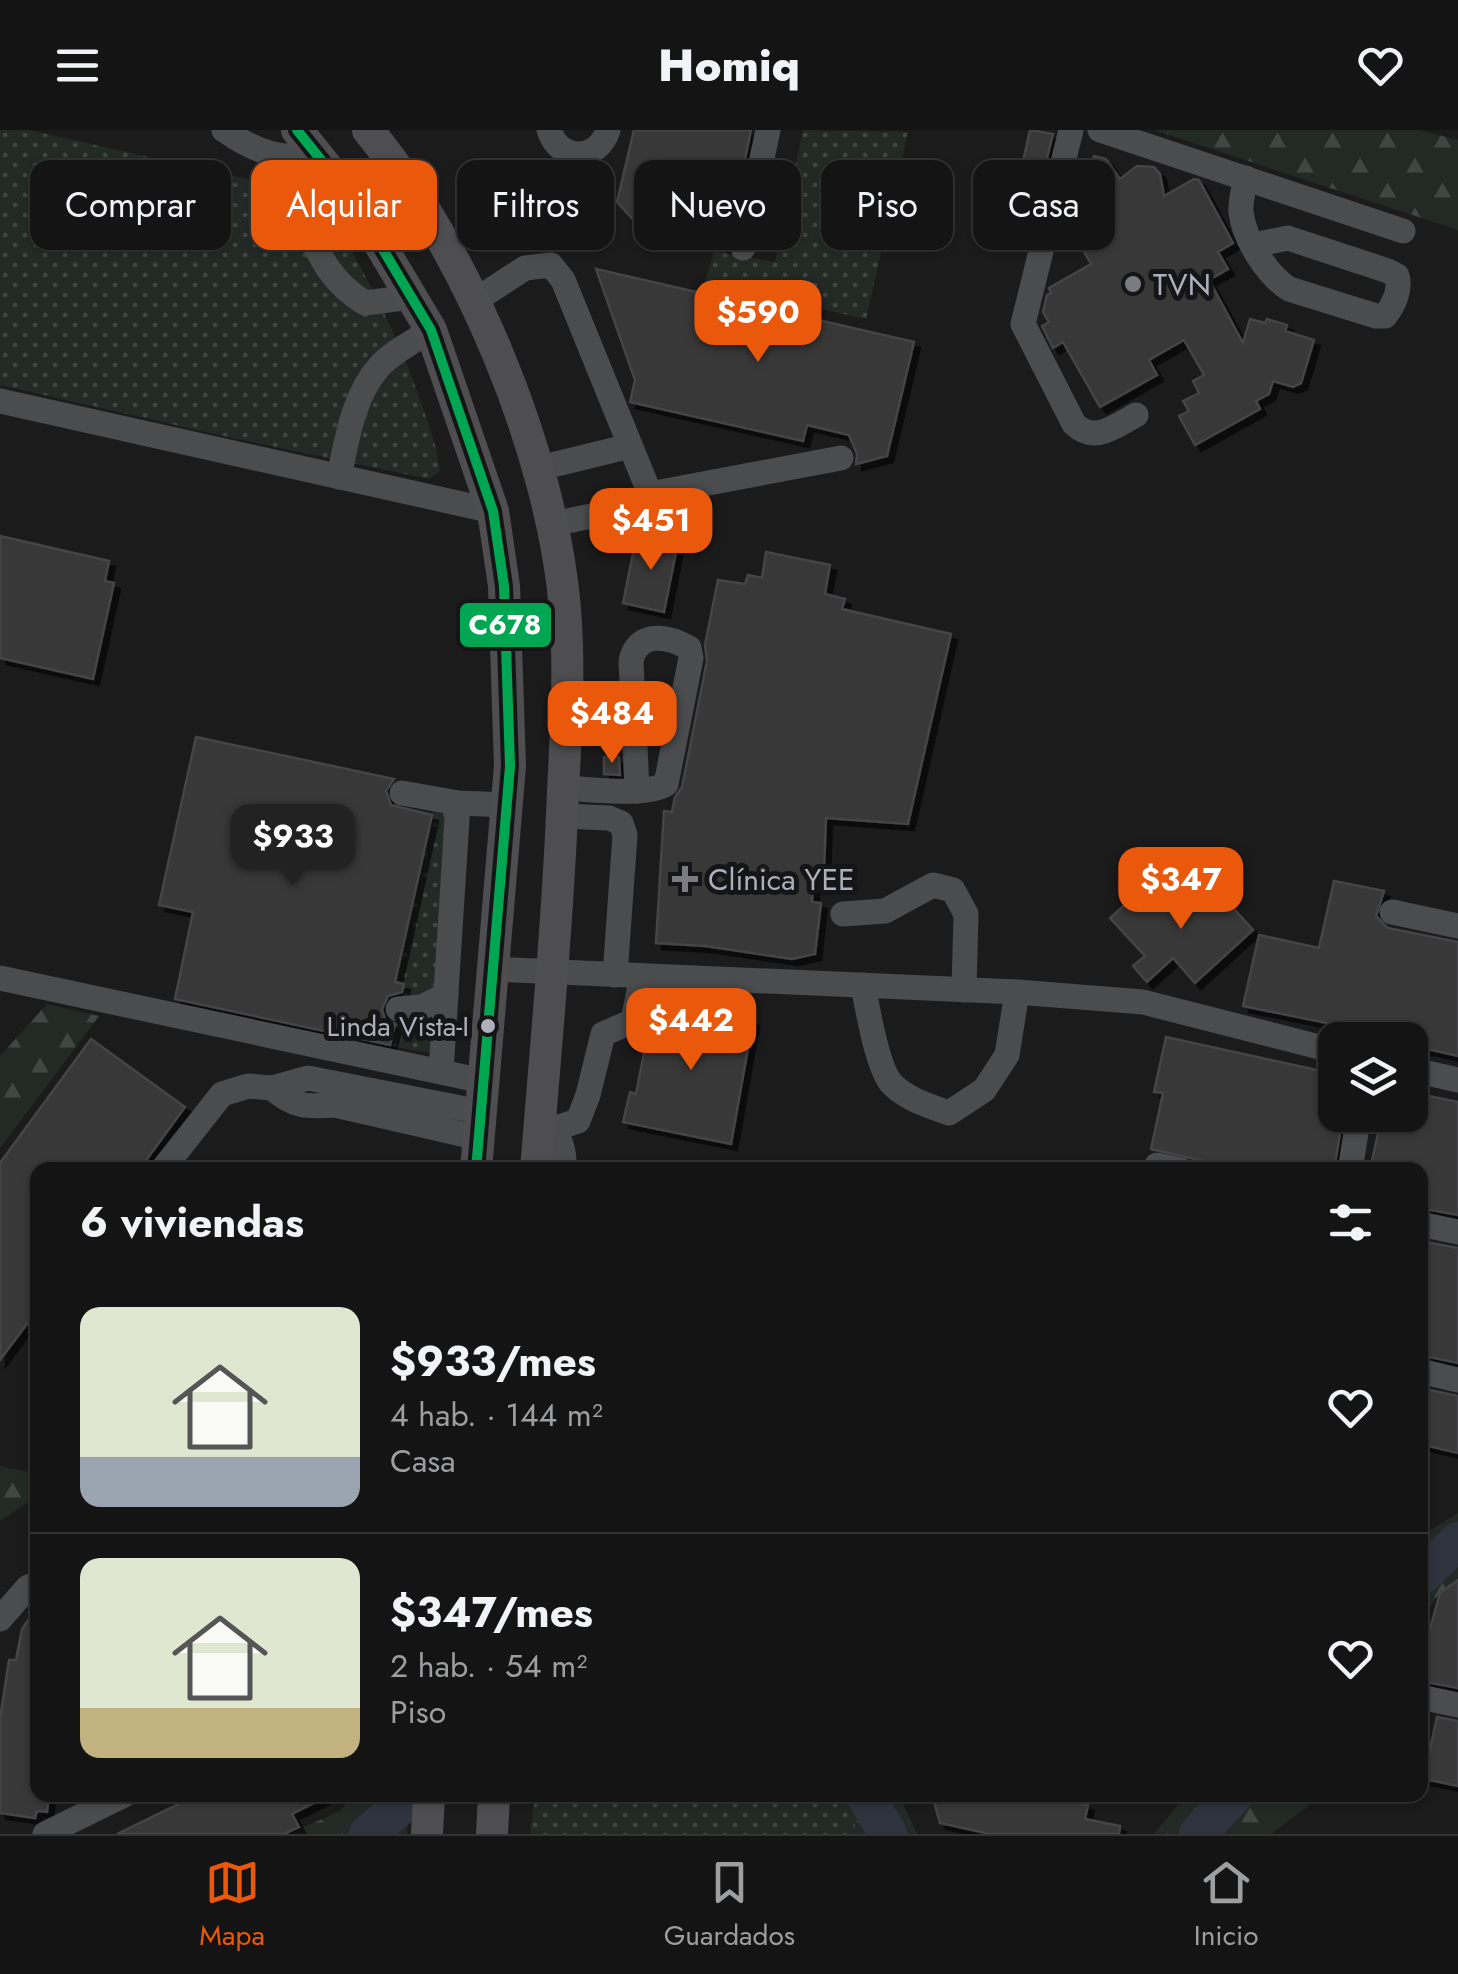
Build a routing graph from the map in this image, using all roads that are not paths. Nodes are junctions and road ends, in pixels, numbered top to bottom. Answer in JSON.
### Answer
{"nodes":[{"id":1,"x":224,"y":130,"type":"edge"},
{"id":2,"x":297,"y":130,"type":"edge"},
{"id":3,"x":368,"y":130,"type":"edge"},
{"id":4,"x":549,"y":130,"type":"edge"},
{"id":5,"x":608,"y":130,"type":"edge"},
{"id":6,"x":768,"y":130,"type":"edge"},
{"id":7,"x":1071,"y":130,"type":"edge"},
{"id":8,"x":1100,"y":130,"type":"edge"},
{"id":9,"x":320,"y":158,"type":"junction"},
{"id":10,"x":761,"y":160,"type":"edge"},
{"id":11,"x":1246,"y":178,"type":"junction"},
{"id":12,"x":1403,"y":231,"type":"dead end"},
{"id":13,"x":1254,"y":245,"type":"junction"},
{"id":14,"x":317,"y":250,"type":"edge"},
{"id":15,"x":411,"y":297,"type":"junction"},
{"id":16,"x":476,"y":300,"type":"junction"},
{"id":17,"x":430,"y":330,"type":"junction"},
{"id":18,"x":0,"y":401,"type":"edge"},
{"id":19,"x":1136,"y":415,"type":"dead end"},
{"id":20,"x":630,"y":446,"type":"junction"},
{"id":21,"x":841,"y":458,"type":"dead end"},
{"id":22,"x":536,"y":469,"type":"junction"},
{"id":23,"x":340,"y":477,"type":"junction"},
{"id":24,"x":650,"y":494,"type":"junction"},
{"id":25,"x":493,"y":511,"type":"junction"},
{"id":26,"x":553,"y":524,"type":"junction"},
{"id":27,"x":636,"y":790,"type":"junction"},
{"id":28,"x":402,"y":793,"type":"dead end"},
{"id":29,"x":458,"y":802,"type":"junction"},
{"id":30,"x":563,"y":802,"type":"junction"},
{"id":31,"x":508,"y":805,"type":"junction"},
{"id":32,"x":1392,"y":912,"type":"dead end"},
{"id":33,"x":843,"y":914,"type":"dead end"},
{"id":34,"x":1458,"y":926,"type":"edge"},
{"id":35,"x":492,"y":970,"type":"junction"},
{"id":36,"x":554,"y":973,"type":"junction"},
{"id":37,"x":615,"y":975,"type":"junction"},
{"id":38,"x":642,"y":976,"type":"junction"},
{"id":39,"x":0,"y":978,"type":"edge"},
{"id":40,"x":863,"y":986,"type":"junction"},
{"id":41,"x":964,"y":990,"type":"junction"},
{"id":42,"x":1017,"y":992,"type":"junction"},
{"id":43,"x":446,"y":995,"type":"junction"},
{"id":44,"x":398,"y":1009,"type":"dead end"},
{"id":45,"x":1318,"y":1047,"type":"edge"},
{"id":46,"x":441,"y":1072,"type":"junction"},
{"id":47,"x":1428,"y":1073,"type":"edge"},
{"id":48,"x":1458,"y":1080,"type":"edge"},
{"id":49,"x":480,"y":1125,"type":"edge"},
{"id":50,"x":546,"y":1126,"type":"junction"},
{"id":51,"x":1356,"y":1132,"type":"edge"},
{"id":52,"x":168,"y":1162,"type":"edge"},
{"id":53,"x":538,"y":1162,"type":"edge"},
{"id":54,"x":563,"y":1162,"type":"edge"},
{"id":55,"x":1351,"y":1162,"type":"edge"},
{"id":56,"x":1428,"y":1226,"type":"edge"},
{"id":57,"x":1458,"y":1232,"type":"edge"},
{"id":58,"x":1428,"y":1373,"type":"edge"},
{"id":59,"x":1458,"y":1380,"type":"edge"},
{"id":60,"x":30,"y":1586,"type":"edge"},
{"id":61,"x":0,"y":1619,"type":"edge"},
{"id":62,"x":1428,"y":1698,"type":"edge"},
{"id":63,"x":1458,"y":1705,"type":"edge"},
{"id":64,"x":110,"y":1802,"type":"edge"},
{"id":65,"x":429,"y":1802,"type":"edge"},
{"id":66,"x":494,"y":1802,"type":"edge"},
{"id":67,"x":45,"y":1834,"type":"edge"},
{"id":68,"x":427,"y":1834,"type":"edge"},
{"id":69,"x":492,"y":1834,"type":"edge"}],
"edges":[{"from":1,"to":9,"type":"street"},
{"from":2,"to":9,"type":"main road"},
{"from":3,"to":16,"type":"main road"},
{"from":4,"to":5,"type":"street"},
{"from":6,"to":10,"type":"street"},
{"from":7,"to":19,"type":"street"},
{"from":8,"to":11,"type":"street"},
{"from":9,"to":15,"type":"main road"},
{"from":11,"to":12,"type":"street"},
{"from":11,"to":13,"type":"street"},
{"from":13,"to":13,"type":"street"},
{"from":14,"to":15,"type":"street"},
{"from":15,"to":17,"type":"main road"},
{"from":16,"to":20,"type":"street"},
{"from":16,"to":22,"type":"main road"},
{"from":17,"to":23,"type":"street"},
{"from":17,"to":25,"type":"main road"},
{"from":18,"to":23,"type":"street"},
{"from":20,"to":22,"type":"street"},
{"from":20,"to":24,"type":"street"},
{"from":21,"to":24,"type":"street"},
{"from":22,"to":26,"type":"main road"},
{"from":23,"to":25,"type":"street"},
{"from":24,"to":26,"type":"street"},
{"from":25,"to":31,"type":"main road"},
{"from":26,"to":30,"type":"main road"},
{"from":27,"to":27,"type":"street"},
{"from":27,"to":30,"type":"street"},
{"from":28,"to":29,"type":"street"},
{"from":29,"to":31,"type":"street"},
{"from":29,"to":43,"type":"street"},
{"from":30,"to":36,"type":"main road"},
{"from":30,"to":37,"type":"street"},
{"from":31,"to":35,"type":"main road"},
{"from":32,"to":34,"type":"street"},
{"from":33,"to":41,"type":"street"},
{"from":35,"to":36,"type":"street"},
{"from":35,"to":49,"type":"main road"},
{"from":36,"to":37,"type":"street"},
{"from":36,"to":50,"type":"main road"},
{"from":37,"to":38,"type":"street"},
{"from":38,"to":40,"type":"street"},
{"from":38,"to":50,"type":"street"},
{"from":39,"to":46,"type":"street"},
{"from":40,"to":41,"type":"street"},
{"from":40,"to":42,"type":"street"},
{"from":41,"to":42,"type":"street"},
{"from":42,"to":45,"type":"street"},
{"from":43,"to":44,"type":"street"},
{"from":43,"to":46,"type":"street"},
{"from":46,"to":49,"type":"street"},
{"from":47,"to":48,"type":"street"},
{"from":49,"to":52,"type":"street"},
{"from":50,"to":53,"type":"main road"},
{"from":50,"to":54,"type":"street"},
{"from":51,"to":55,"type":"street"},
{"from":56,"to":57,"type":"street"},
{"from":58,"to":59,"type":"street"},
{"from":60,"to":61,"type":"street"},
{"from":62,"to":63,"type":"street"},
{"from":64,"to":67,"type":"street"},
{"from":65,"to":68,"type":"main road"},
{"from":66,"to":69,"type":"main road"}]}
